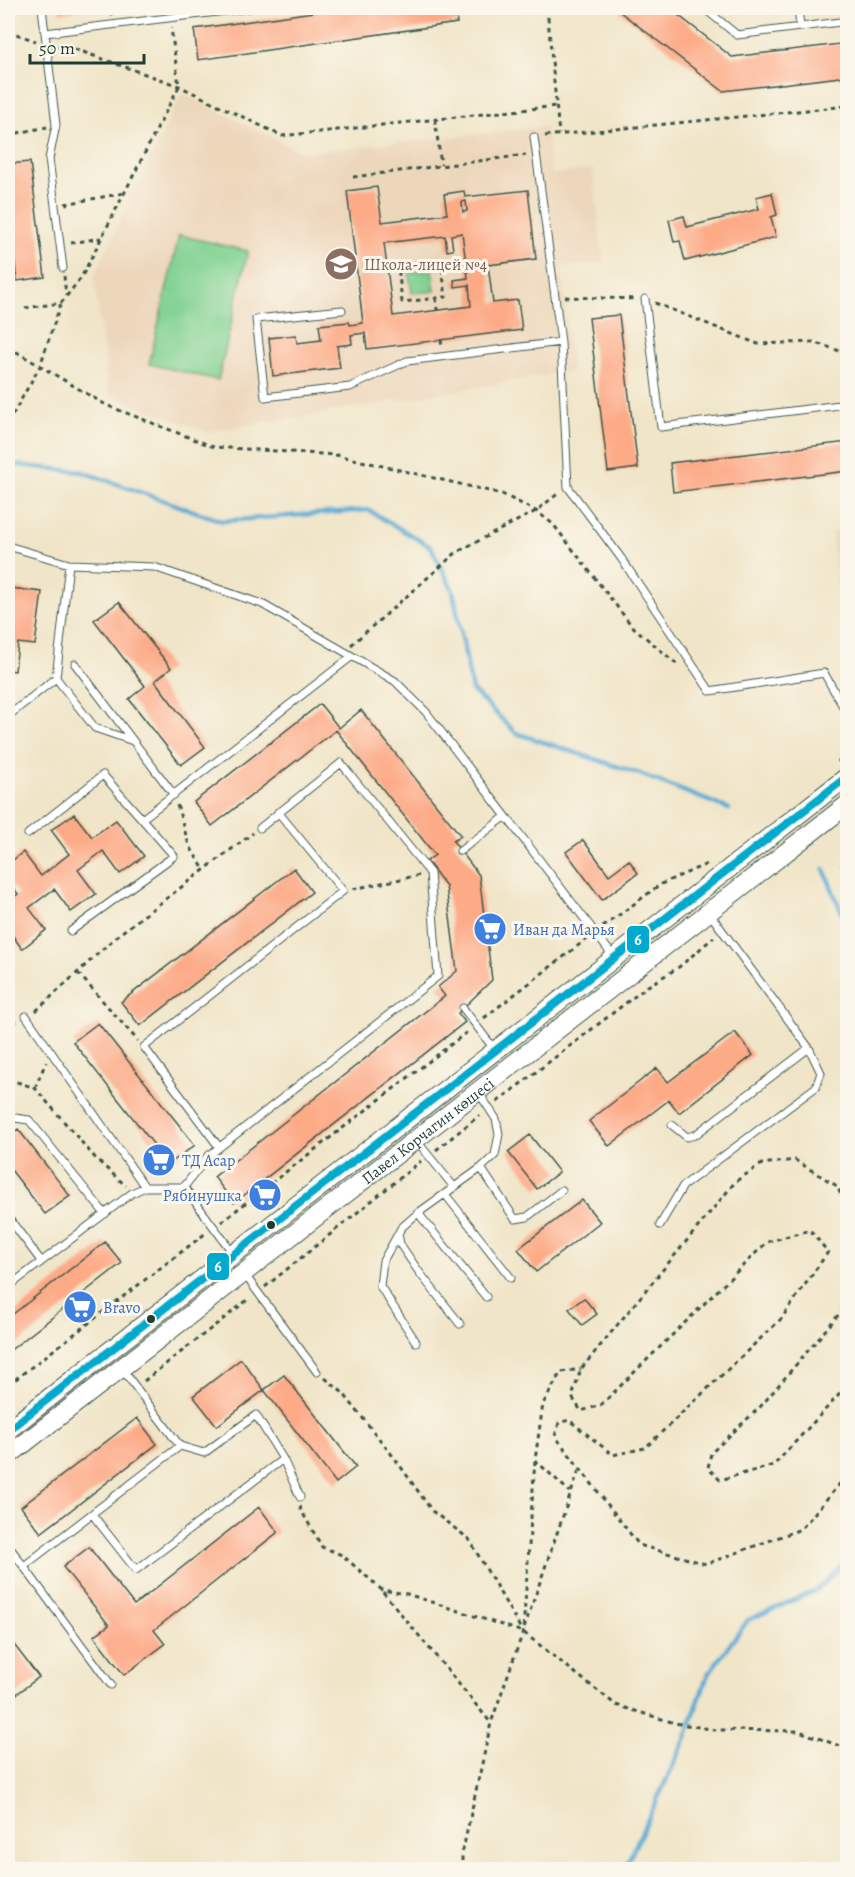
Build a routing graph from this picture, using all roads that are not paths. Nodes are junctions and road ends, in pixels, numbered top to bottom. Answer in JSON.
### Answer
{"nodes":[{"id":1,"x":42,"y":8,"type":"edge"},
{"id":2,"x":250,"y":8,"type":"edge"},
{"id":3,"x":704,"y":8,"type":"edge"},
{"id":4,"x":798,"y":8,"type":"edge"},
{"id":5,"x":208,"y":10,"type":"edge"},
{"id":6,"x":848,"y":21,"type":"edge"},
{"id":7,"x":800,"y":27,"type":"junction"},
{"id":8,"x":45,"y":33,"type":"junction"},
{"id":9,"x":534,"y":137,"type":"road end"},
{"id":10,"x":63,"y":268,"type":"road end"},
{"id":11,"x":645,"y":299,"type":"road end"},
{"id":12,"x":342,"y":310,"type":"dead end"},
{"id":13,"x":561,"y":342,"type":"junction"},
{"id":14,"x":848,"y":404,"type":"edge"},
{"id":15,"x":8,"y":546,"type":"edge"},
{"id":16,"x":69,"y":564,"type":"junction"},
{"id":17,"x":351,"y":657,"type":"junction"},
{"id":18,"x":75,"y":664,"type":"dead end"},
{"id":19,"x":56,"y":678,"type":"junction"},
{"id":20,"x":8,"y":716,"type":"edge"},
{"id":21,"x":848,"y":716,"type":"edge"},
{"id":22,"x":133,"y":741,"type":"junction"},
{"id":23,"x":848,"y":776,"type":"edge"},
{"id":24,"x":826,"y":792,"type":"junction"},
{"id":25,"x":174,"y":795,"type":"junction"},
{"id":26,"x":845,"y":808,"type":"edge"},
{"id":27,"x":279,"y":812,"type":"junction"},
{"id":28,"x":505,"y":817,"type":"junction"},
{"id":29,"x":142,"y":819,"type":"junction"},
{"id":30,"x":260,"y":828,"type":"road end"},
{"id":31,"x":28,"y":834,"type":"dead end"},
{"id":32,"x":460,"y":851,"type":"dead end"},
{"id":33,"x":708,"y":912,"type":"junction"},
{"id":34,"x":71,"y":932,"type":"dead end"},
{"id":35,"x":614,"y":957,"type":"junction"},
{"id":36,"x":438,"y":976,"type":"junction"},
{"id":37,"x":443,"y":983,"type":"dead end"},
{"id":38,"x":463,"y":1008,"type":"dead end"},
{"id":39,"x":26,"y":1016,"type":"road end"},
{"id":40,"x":809,"y":1048,"type":"junction"},
{"id":41,"x":495,"y":1050,"type":"junction"},
{"id":42,"x":478,"y":1091,"type":"junction"},
{"id":43,"x":8,"y":1117,"type":"edge"},
{"id":44,"x":672,"y":1125,"type":"dead end"},
{"id":45,"x":415,"y":1139,"type":"junction"},
{"id":46,"x":372,"y":1146,"type":"junction"},
{"id":47,"x":219,"y":1147,"type":"junction"},
{"id":48,"x":386,"y":1162,"type":"junction"},
{"id":49,"x":481,"y":1168,"type":"junction"},
{"id":50,"x":146,"y":1187,"type":"junction"},
{"id":51,"x":184,"y":1187,"type":"junction"},
{"id":52,"x":454,"y":1187,"type":"junction"},
{"id":53,"x":562,"y":1190,"type":"dead end"},
{"id":54,"x":445,"y":1194,"type":"junction"},
{"id":55,"x":418,"y":1213,"type":"junction"},
{"id":56,"x":105,"y":1214,"type":"junction"},
{"id":57,"x":8,"y":1217,"type":"edge"},
{"id":58,"x":660,"y":1225,"type":"dead end"},
{"id":59,"x":398,"y":1234,"type":"junction"},
{"id":60,"x":234,"y":1254,"type":"junction"},
{"id":61,"x":41,"y":1262,"type":"junction"},
{"id":62,"x":243,"y":1273,"type":"junction"},
{"id":63,"x":511,"y":1278,"type":"dead end"},
{"id":64,"x":8,"y":1287,"type":"edge"},
{"id":65,"x":486,"y":1297,"type":"dead end"},
{"id":66,"x":460,"y":1324,"type":"dead end"},
{"id":67,"x":416,"y":1342,"type":"dead end"},
{"id":68,"x":108,"y":1352,"type":"junction"},
{"id":69,"x":121,"y":1368,"type":"junction"},
{"id":70,"x":317,"y":1372,"type":"road end"},
{"id":71,"x":8,"y":1430,"type":"edge"},
{"id":72,"x":180,"y":1446,"type":"junction"},
{"id":73,"x":8,"y":1456,"type":"edge"},
{"id":74,"x":283,"y":1459,"type":"junction"},
{"id":75,"x":300,"y":1497,"type":"road end"},
{"id":76,"x":92,"y":1515,"type":"junction"},
{"id":77,"x":8,"y":1545,"type":"edge"},
{"id":78,"x":24,"y":1566,"type":"junction"},
{"id":79,"x":111,"y":1685,"type":"dead end"}],
"edges":[{"from":1,"to":8,"type":"lane"},
{"from":2,"to":5,"type":"lane"},
{"from":3,"to":7,"type":"lane"},
{"from":4,"to":7,"type":"lane"},
{"from":5,"to":8,"type":"lane"},
{"from":6,"to":7,"type":"lane"},
{"from":8,"to":10,"type":"lane"},
{"from":9,"to":13,"type":"lane"},
{"from":11,"to":14,"type":"lane"},
{"from":12,"to":13,"type":"lane"},
{"from":13,"to":21,"type":"lane"},
{"from":15,"to":16,"type":"lane"},
{"from":16,"to":17,"type":"lane"},
{"from":16,"to":19,"type":"lane"},
{"from":17,"to":25,"type":"lane"},
{"from":17,"to":28,"type":"lane"},
{"from":18,"to":22,"type":"lane"},
{"from":19,"to":20,"type":"lane"},
{"from":19,"to":22,"type":"lane"},
{"from":22,"to":25,"type":"lane"},
{"from":23,"to":24,"type":"street","name":"Павел Корчагин көшесі"},
{"from":24,"to":26,"type":"lane"},
{"from":24,"to":35,"type":"street","name":"Павел Корчагин көшесі"},
{"from":25,"to":29,"type":"lane"},
{"from":26,"to":33,"type":"street","name":"Павел Корчагин көшесі"},
{"from":27,"to":30,"type":"lane"},
{"from":27,"to":36,"type":"lane"},
{"from":27,"to":47,"type":"lane"},
{"from":28,"to":32,"type":"lane"},
{"from":28,"to":35,"type":"lane"},
{"from":29,"to":31,"type":"lane"},
{"from":29,"to":34,"type":"lane"},
{"from":33,"to":40,"type":"lane"},
{"from":33,"to":42,"type":"street","name":"Павел Корчагин көшесі"},
{"from":35,"to":41,"type":"street","name":"Павел Корчагин көшесі"},
{"from":36,"to":37,"type":"lane"},
{"from":36,"to":47,"type":"lane"},
{"from":38,"to":41,"type":"lane"},
{"from":39,"to":50,"type":"lane"},
{"from":40,"to":44,"type":"lane"},
{"from":40,"to":58,"type":"lane"},
{"from":41,"to":46,"type":"street","name":"Павел Корчагин көшесі"},
{"from":42,"to":45,"type":"street","name":"Павел Корчагин көшесі"},
{"from":42,"to":49,"type":"lane"},
{"from":43,"to":56,"type":"lane"},
{"from":45,"to":48,"type":"street","name":"Павел Корчагин көшесі"},
{"from":45,"to":52,"type":"lane"},
{"from":46,"to":48,"type":"street"},
{"from":46,"to":60,"type":"street","name":"Павел Корчагин көшесі"},
{"from":47,"to":51,"type":"lane"},
{"from":48,"to":62,"type":"street","name":"Павел Корчагин көшесі"},
{"from":49,"to":52,"type":"lane"},
{"from":49,"to":53,"type":"lane"},
{"from":50,"to":51,"type":"lane"},
{"from":50,"to":56,"type":"lane"},
{"from":51,"to":60,"type":"lane"},
{"from":52,"to":54,"type":"lane"},
{"from":54,"to":55,"type":"lane"},
{"from":54,"to":63,"type":"lane"},
{"from":55,"to":59,"type":"lane"},
{"from":55,"to":65,"type":"lane"},
{"from":56,"to":61,"type":"lane"},
{"from":57,"to":61,"type":"lane"},
{"from":59,"to":66,"type":"lane"},
{"from":59,"to":67,"type":"lane"},
{"from":60,"to":68,"type":"street","name":"Павел Корчагин көшесі"},
{"from":61,"to":64,"type":"lane"},
{"from":62,"to":69,"type":"street","name":"Павел Корчагин көшесі"},
{"from":62,"to":70,"type":"lane"},
{"from":68,"to":69,"type":"street"},
{"from":68,"to":71,"type":"street","name":"Павел Корчагин көшесі"},
{"from":69,"to":72,"type":"lane"},
{"from":69,"to":73,"type":"street","name":"Павел Корчагин көшесі"},
{"from":72,"to":74,"type":"lane"},
{"from":72,"to":76,"type":"lane"},
{"from":74,"to":75,"type":"lane"},
{"from":74,"to":76,"type":"lane"},
{"from":76,"to":78,"type":"lane"},
{"from":77,"to":78,"type":"lane"},
{"from":78,"to":79,"type":"lane"}]}
